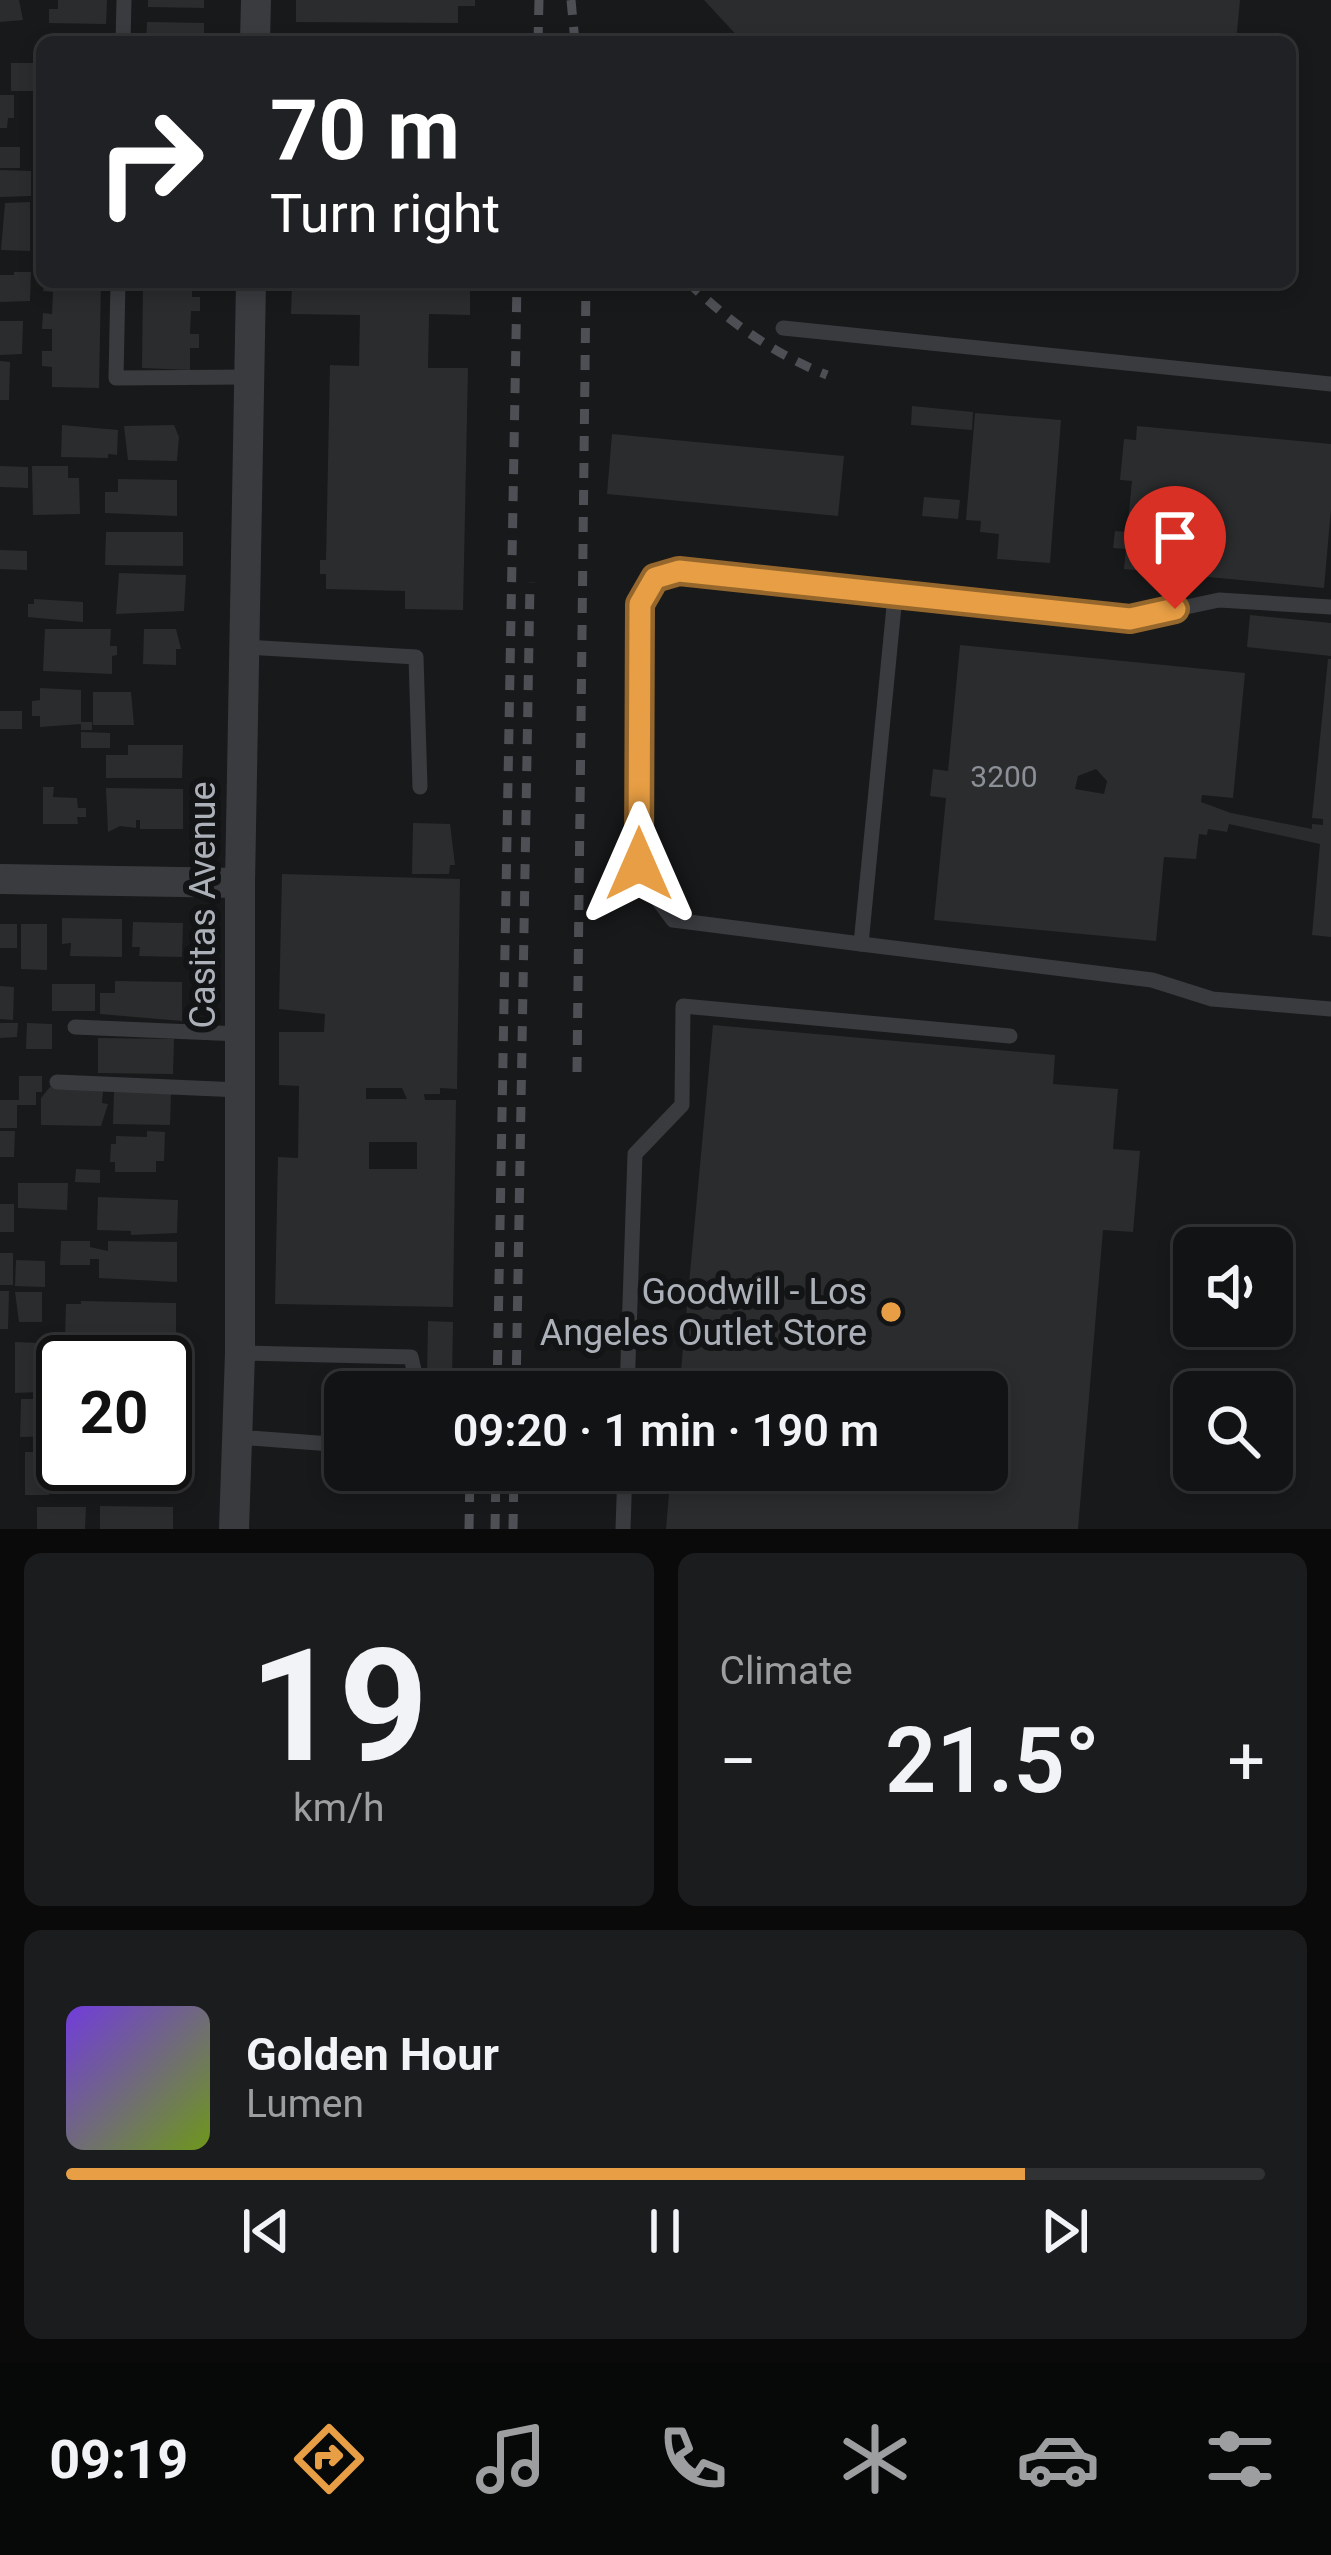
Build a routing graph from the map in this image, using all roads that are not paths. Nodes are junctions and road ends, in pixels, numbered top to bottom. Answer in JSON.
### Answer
{"nodes":[{"id":1,"x":124,"y":0,"type":"edge"},
{"id":2,"x":256,"y":0,"type":"edge"},
{"id":3,"x":123,"y":36,"type":"edge"},
{"id":4,"x":255,"y":36,"type":"edge"},
{"id":5,"x":118,"y":288,"type":"edge"},
{"id":6,"x":250,"y":288,"type":"edge"},
{"id":7,"x":783,"y":328,"type":"dead end"},
{"id":8,"x":249,"y":377,"type":"junction"},
{"id":9,"x":1331,"y":385,"type":"edge"},
{"id":10,"x":896,"y":596,"type":"junction"},
{"id":11,"x":1331,"y":607,"type":"edge"},
{"id":12,"x":244,"y":646,"type":"junction"},
{"id":13,"x":420,"y":787,"type":"dead end"},
{"id":14,"x":0,"y":879,"type":"edge"},
{"id":15,"x":240,"y":883,"type":"junction"},
{"id":16,"x":861,"y":944,"type":"junction"},
{"id":17,"x":1331,"y":1009,"type":"edge"},
{"id":18,"x":75,"y":1027,"type":"dead end"},
{"id":19,"x":240,"y":1034,"type":"junction"},
{"id":20,"x":1010,"y":1036,"type":"dead end"},
{"id":21,"x":58,"y":1082,"type":"dead end"},
{"id":22,"x":240,"y":1090,"type":"junction"},
{"id":23,"x":240,"y":1353,"type":"junction"},
{"id":24,"x":414,"y":1371,"type":"edge"},
{"id":25,"x":629,"y":1371,"type":"edge"},
{"id":26,"x":237,"y":1437,"type":"junction"},
{"id":27,"x":324,"y":1443,"type":"edge"},
{"id":28,"x":624,"y":1491,"type":"edge"},
{"id":29,"x":234,"y":1529,"type":"edge"},
{"id":30,"x":623,"y":1529,"type":"edge"}],
"edges":[{"from":1,"to":3,"type":"lane"},
{"from":2,"to":4,"type":"street"},
{"from":5,"to":8,"type":"lane"},
{"from":6,"to":8,"type":"street","name":"Casitas Avenue"},
{"from":7,"to":9,"type":"lane"},
{"from":8,"to":12,"type":"street","name":"Casitas Avenue"},
{"from":10,"to":11,"type":"lane"},
{"from":10,"to":16,"type":"lane"},
{"from":10,"to":16,"type":"lane"},
{"from":12,"to":13,"type":"lane"},
{"from":12,"to":15,"type":"street","name":"Casitas Avenue"},
{"from":14,"to":15,"type":"street"},
{"from":15,"to":19,"type":"street","name":"Casitas Avenue"},
{"from":16,"to":17,"type":"lane"},
{"from":18,"to":19,"type":"lane"},
{"from":19,"to":22,"type":"street","name":"Casitas Avenue"},
{"from":20,"to":25,"type":"lane"},
{"from":21,"to":22,"type":"lane"},
{"from":22,"to":23,"type":"street","name":"Casitas Avenue"},
{"from":23,"to":24,"type":"lane"},
{"from":23,"to":26,"type":"street","name":"Casitas Avenue"},
{"from":26,"to":27,"type":"lane"},
{"from":26,"to":29,"type":"street","name":"Casitas Avenue"},
{"from":28,"to":30,"type":"lane"}]}
